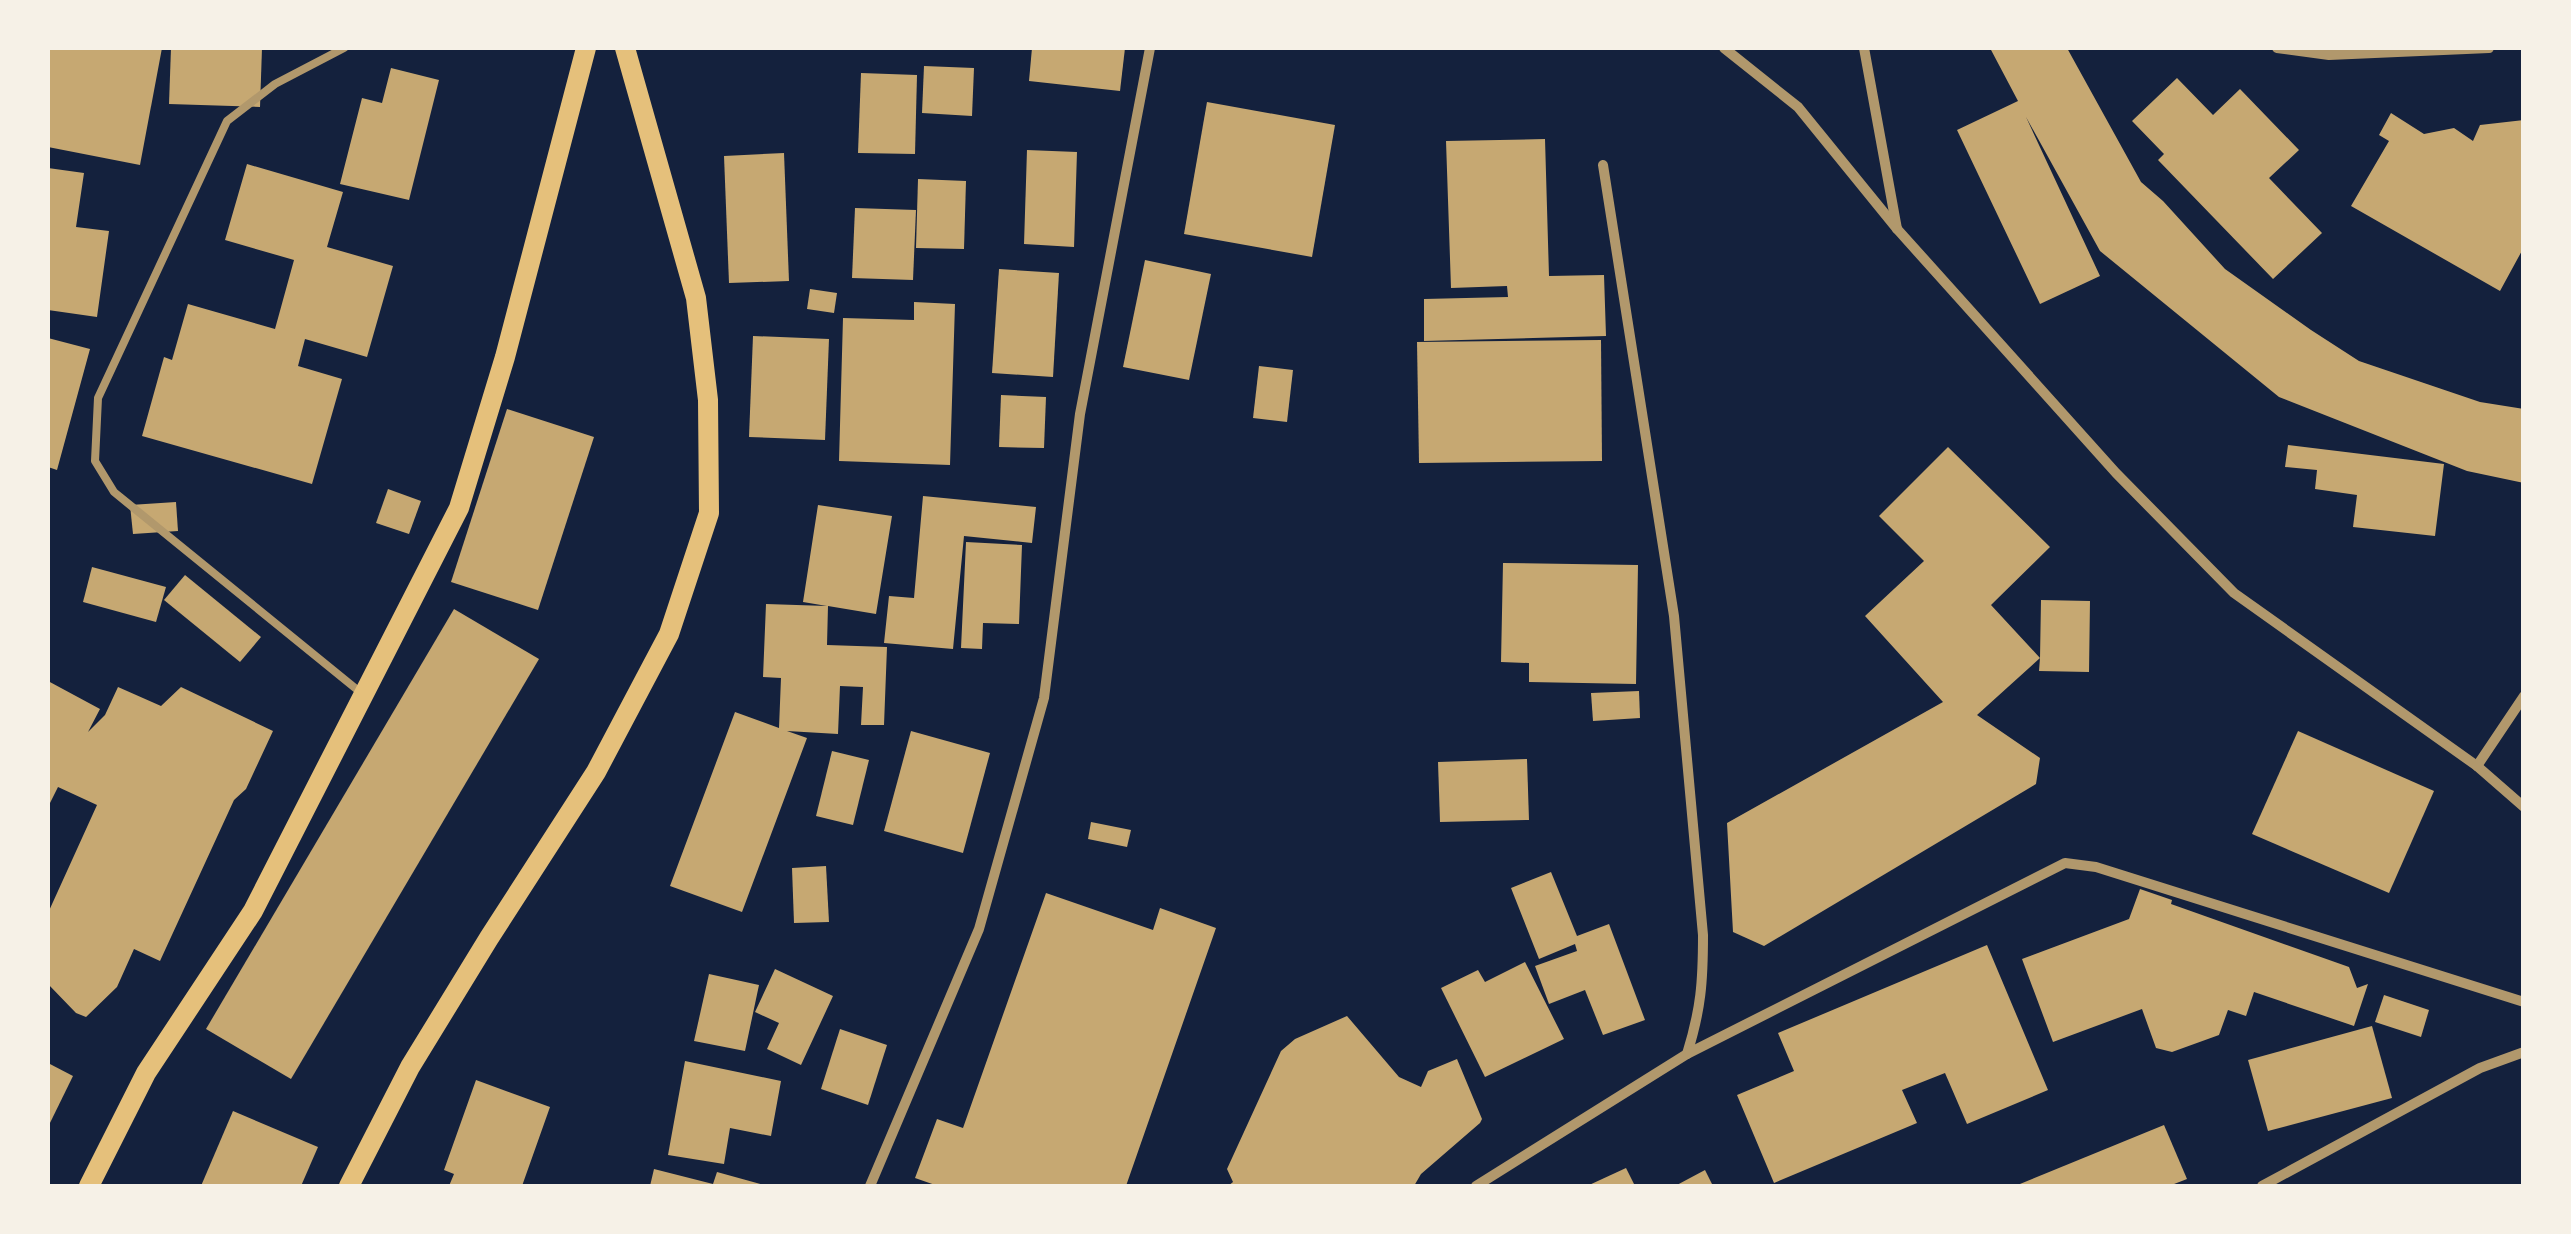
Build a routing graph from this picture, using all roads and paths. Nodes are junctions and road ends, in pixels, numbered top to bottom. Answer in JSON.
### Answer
{"nodes":[{"id":1,"x":344,"y":48,"type":"edge"},
{"id":2,"x":586,"y":48,"type":"edge"},
{"id":3,"x":625,"y":48,"type":"edge"},
{"id":4,"x":1150,"y":48,"type":"edge"},
{"id":5,"x":1724,"y":48,"type":"edge"},
{"id":6,"x":1864,"y":48,"type":"edge"},
{"id":7,"x":2278,"y":48,"type":"edge"},
{"id":8,"x":2488,"y":48,"type":"edge"},
{"id":9,"x":1603,"y":165,"type":"dead end"},
{"id":10,"x":1898,"y":230,"type":"junction"},
{"id":11,"x":364,"y":695,"type":"junction"},
{"id":12,"x":2524,"y":696,"type":"edge"},
{"id":13,"x":2476,"y":766,"type":"junction"},
{"id":14,"x":2524,"y":807,"type":"edge"},
{"id":15,"x":2524,"y":1002,"type":"edge"},
{"id":16,"x":2524,"y":1052,"type":"edge"},
{"id":17,"x":1688,"y":1054,"type":"junction"},
{"id":18,"x":89,"y":1186,"type":"edge"},
{"id":19,"x":349,"y":1186,"type":"edge"},
{"id":20,"x":870,"y":1186,"type":"edge"},
{"id":21,"x":1476,"y":1186,"type":"edge"},
{"id":22,"x":2262,"y":1186,"type":"edge"}],
"edges":[{"from":1,"to":11,"type":"lane"},
{"from":2,"to":11,"type":"main road"},
{"from":3,"to":19,"type":"main road"},
{"from":4,"to":20,"type":"street"},
{"from":5,"to":10,"type":"street"},
{"from":6,"to":10,"type":"street"},
{"from":7,"to":8,"type":"street"},
{"from":9,"to":17,"type":"street"},
{"from":10,"to":13,"type":"street"},
{"from":11,"to":18,"type":"main road"},
{"from":12,"to":13,"type":"street"},
{"from":13,"to":14,"type":"street"},
{"from":15,"to":17,"type":"street"},
{"from":16,"to":22,"type":"street"},
{"from":17,"to":21,"type":"street"}]}
